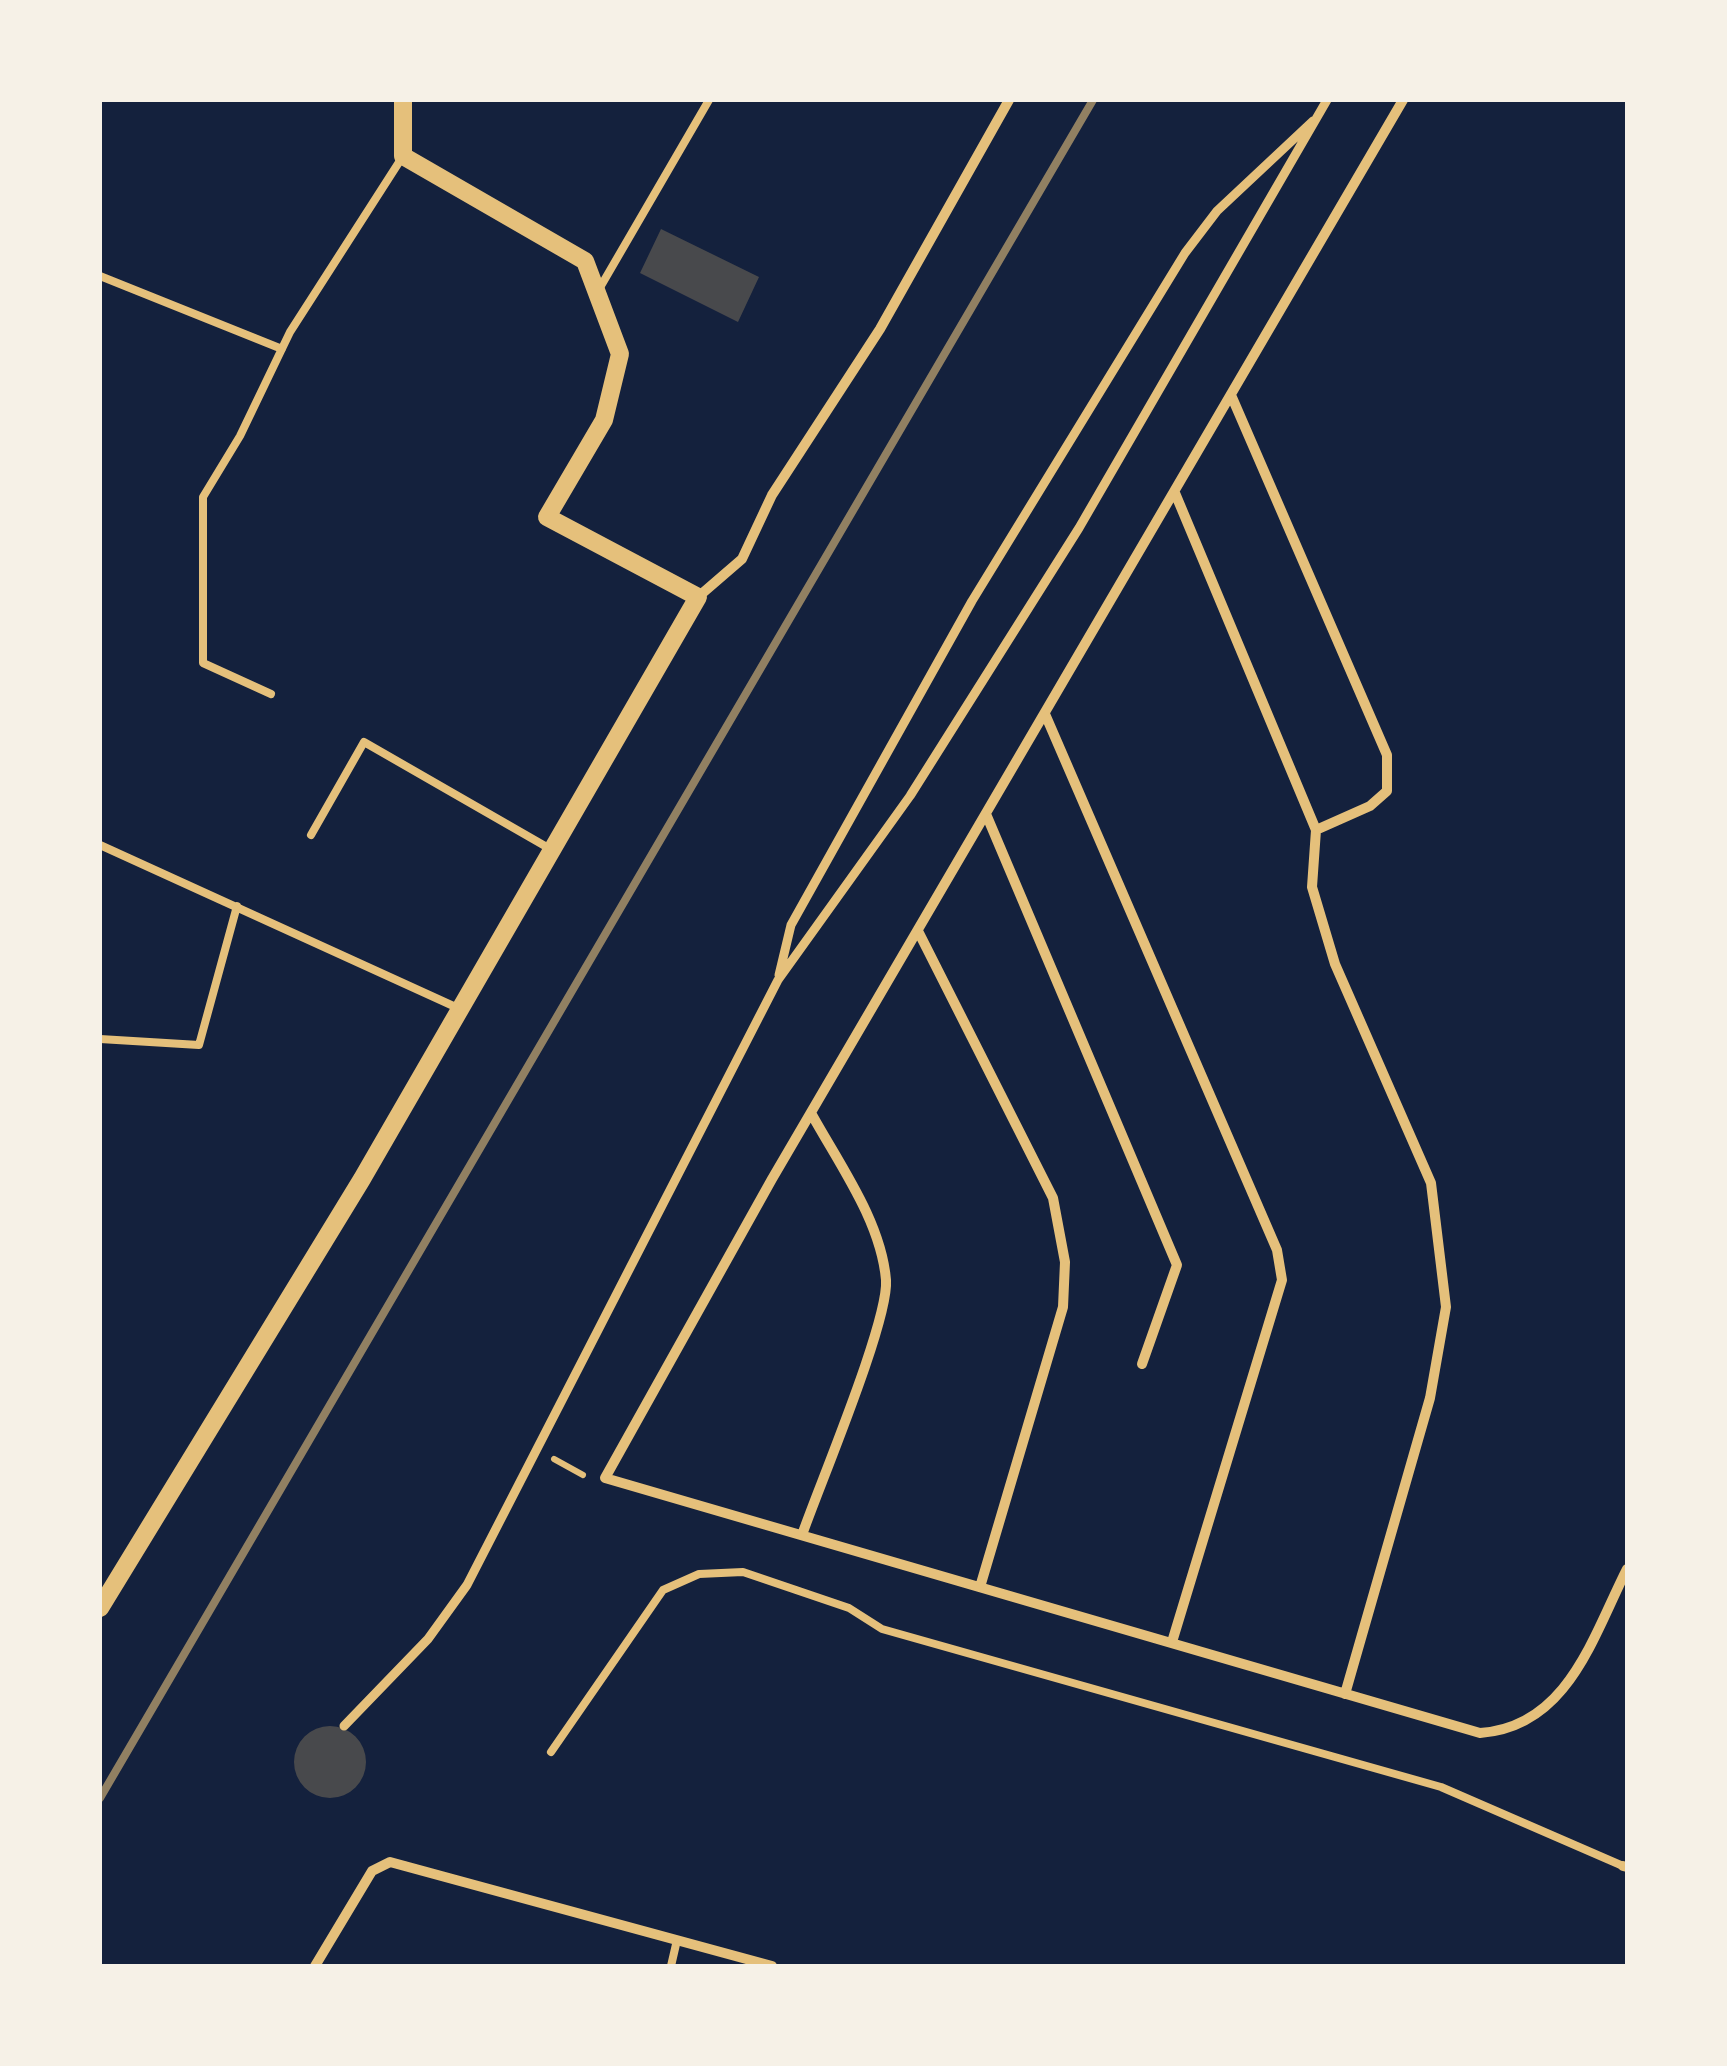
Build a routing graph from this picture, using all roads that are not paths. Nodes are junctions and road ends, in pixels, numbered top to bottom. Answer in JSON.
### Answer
{"nodes":[{"id":1,"x":403,"y":100,"type":"edge"},
{"id":2,"x":708,"y":100,"type":"edge"},
{"id":3,"x":1009,"y":100,"type":"edge"},
{"id":4,"x":1327,"y":100,"type":"edge"},
{"id":5,"x":1402,"y":100,"type":"edge"},
{"id":6,"x":1318,"y":116,"type":"junction"},
{"id":7,"x":403,"y":156,"type":"junction"},
{"id":8,"x":100,"y":276,"type":"edge"},
{"id":9,"x":598,"y":292,"type":"junction"},
{"id":10,"x":282,"y":349,"type":"junction"},
{"id":11,"x":1231,"y":395,"type":"junction"},
{"id":12,"x":1174,"y":494,"type":"junction"},
{"id":13,"x":698,"y":597,"type":"junction"},
{"id":14,"x":271,"y":694,"type":"dead end"},
{"id":15,"x":1045,"y":714,"type":"junction"},
{"id":16,"x":986,"y":814,"type":"junction"},
{"id":17,"x":1316,"y":830,"type":"junction"},
{"id":18,"x":311,"y":835,"type":"dead end"},
{"id":19,"x":100,"y":845,"type":"edge"},
{"id":20,"x":552,"y":850,"type":"junction"},
{"id":21,"x":237,"y":906,"type":"junction"},
{"id":22,"x":918,"y":931,"type":"junction"},
{"id":23,"x":778,"y":980,"type":"junction"},
{"id":24,"x":460,"y":1009,"type":"junction"},
{"id":25,"x":100,"y":1038,"type":"edge"},
{"id":26,"x":811,"y":1112,"type":"junction"},
{"id":27,"x":1142,"y":1364,"type":"dead end"},
{"id":28,"x":802,"y":1535,"type":"junction"},
{"id":29,"x":1627,"y":1569,"type":"edge"},
{"id":30,"x":980,"y":1587,"type":"junction"},
{"id":31,"x":100,"y":1608,"type":"edge"},
{"id":32,"x":1172,"y":1642,"type":"junction"},
{"id":33,"x":1345,"y":1694,"type":"junction"},
{"id":34,"x":344,"y":1726,"type":"dead end"},
{"id":35,"x":551,"y":1752,"type":"dead end"},
{"id":36,"x":1625,"y":1867,"type":"edge"},
{"id":37,"x":677,"y":1940,"type":"junction"},
{"id":38,"x":315,"y":1966,"type":"edge"},
{"id":39,"x":671,"y":1966,"type":"edge"},
{"id":40,"x":772,"y":1966,"type":"edge"}],
"edges":[{"from":1,"to":7,"type":"street"},
{"from":2,"to":9,"type":"lane"},
{"from":3,"to":13,"type":"street"},
{"from":4,"to":6,"type":"street"},
{"from":5,"to":11,"type":"street"},
{"from":6,"to":23,"type":"street"},
{"from":6,"to":23,"type":"street"},
{"from":7,"to":9,"type":"street"},
{"from":7,"to":10,"type":"lane"},
{"from":8,"to":10,"type":"lane"},
{"from":9,"to":13,"type":"street"},
{"from":10,"to":14,"type":"lane"},
{"from":11,"to":12,"type":"street"},
{"from":11,"to":17,"type":"street"},
{"from":12,"to":15,"type":"street"},
{"from":12,"to":17,"type":"street"},
{"from":13,"to":20,"type":"street"},
{"from":15,"to":16,"type":"street"},
{"from":15,"to":32,"type":"street"},
{"from":16,"to":22,"type":"street"},
{"from":16,"to":27,"type":"street"},
{"from":17,"to":33,"type":"street"},
{"from":18,"to":20,"type":"lane"},
{"from":19,"to":21,"type":"lane"},
{"from":20,"to":24,"type":"street"},
{"from":21,"to":24,"type":"lane"},
{"from":21,"to":25,"type":"lane"},
{"from":22,"to":26,"type":"street"},
{"from":22,"to":30,"type":"street"},
{"from":23,"to":34,"type":"street"},
{"from":24,"to":31,"type":"street"},
{"from":26,"to":28,"type":"street"},
{"from":26,"to":28,"type":"street"},
{"from":28,"to":30,"type":"street"},
{"from":29,"to":33,"type":"street"},
{"from":30,"to":32,"type":"street"},
{"from":32,"to":33,"type":"street"},
{"from":35,"to":36,"type":"lane"},
{"from":37,"to":38,"type":"street"},
{"from":37,"to":39,"type":"lane"},
{"from":37,"to":40,"type":"street"}]}
